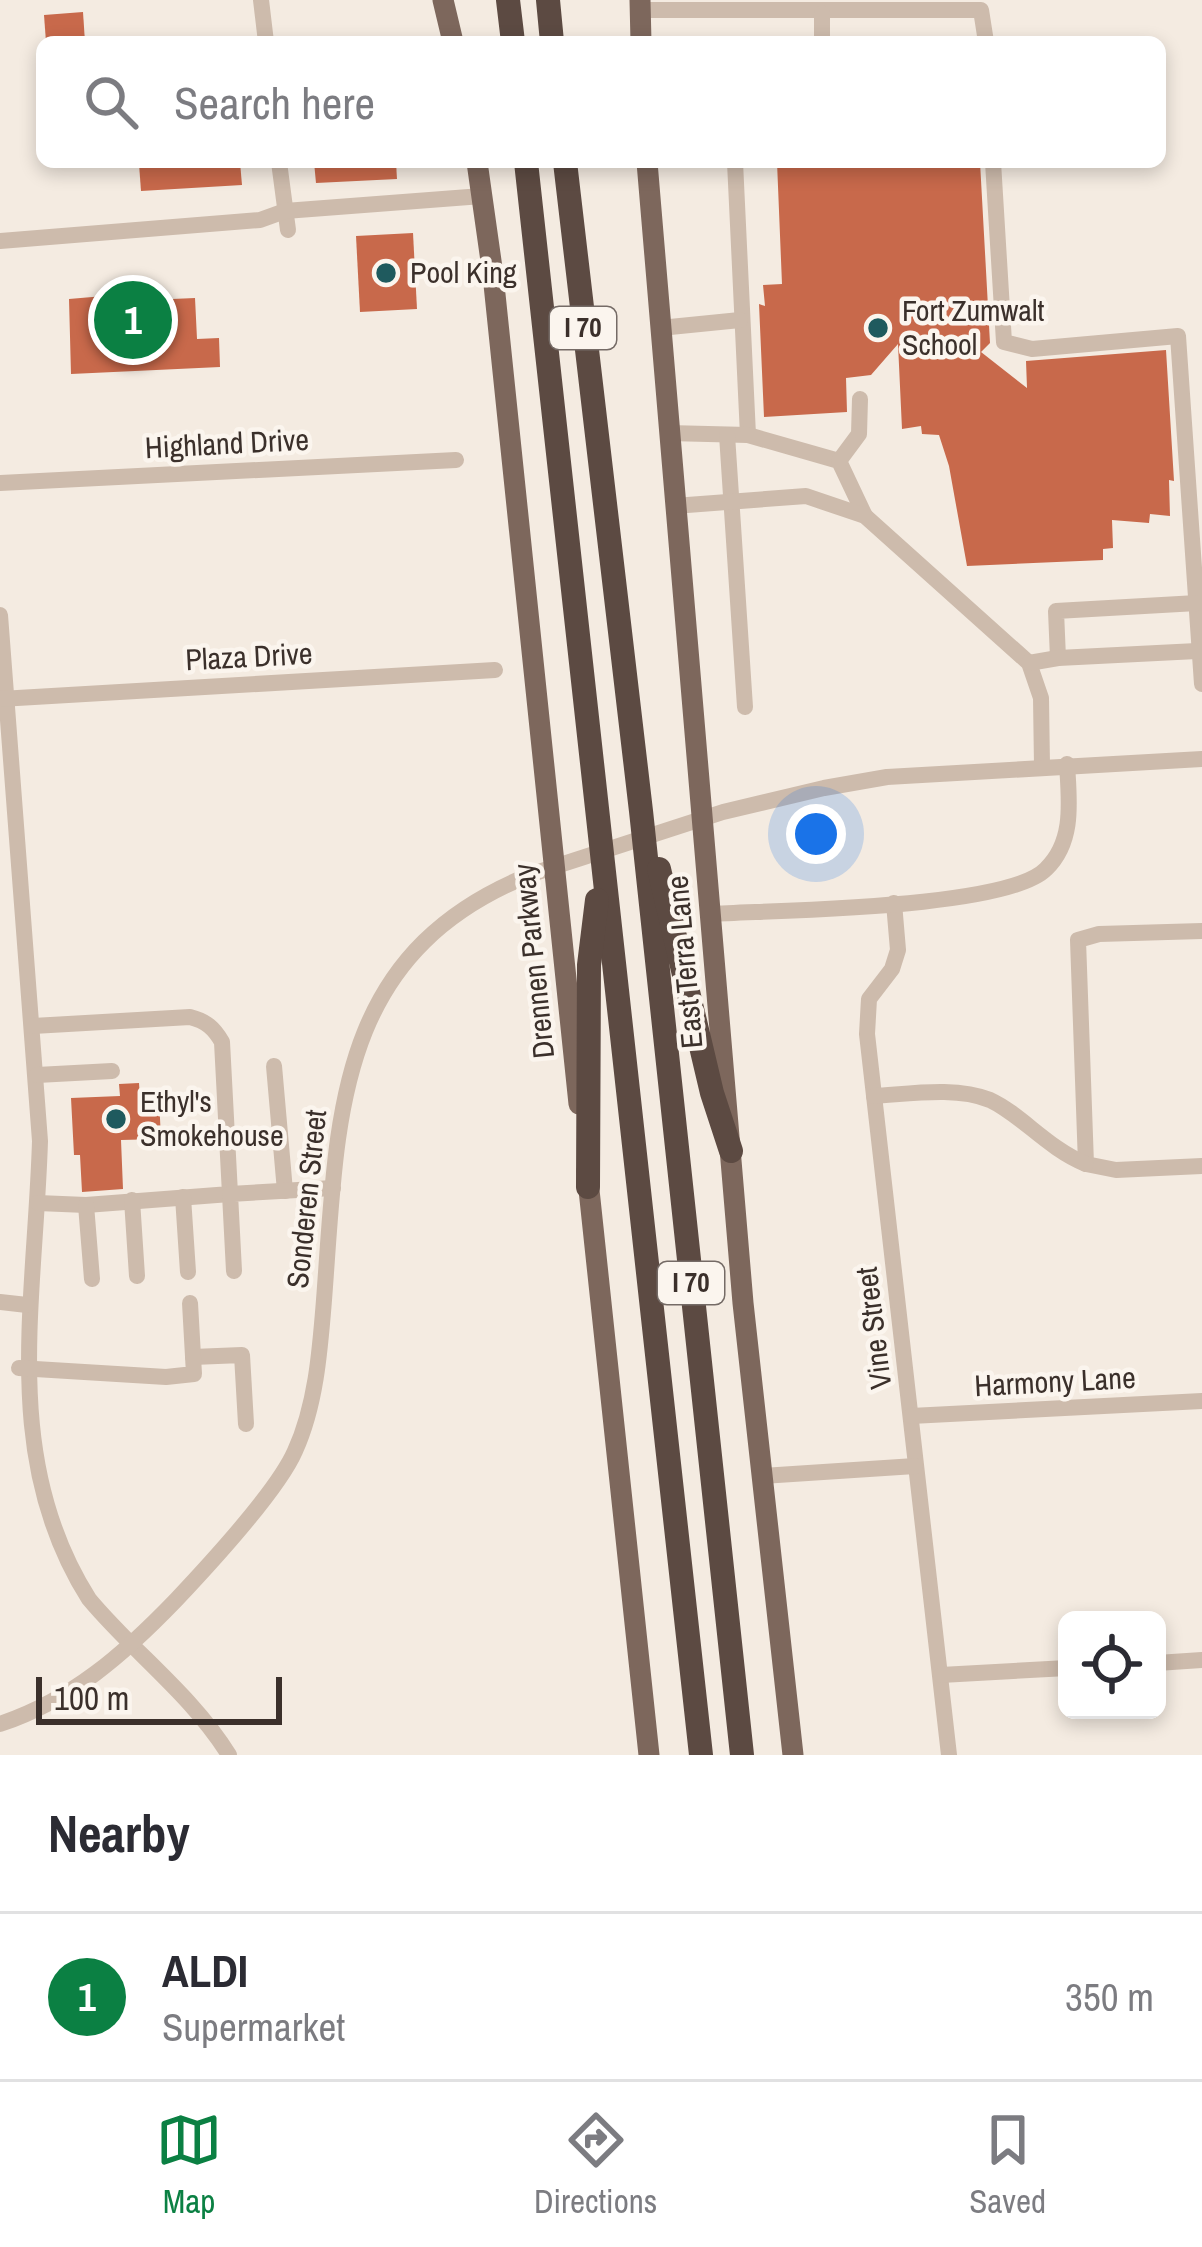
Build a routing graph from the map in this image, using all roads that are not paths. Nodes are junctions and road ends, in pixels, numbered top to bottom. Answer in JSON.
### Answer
{"nodes":[{"id":1,"x":261,"y":0,"type":"edge"},
{"id":2,"x":443,"y":0,"type":"edge"},
{"id":3,"x":508,"y":0,"type":"edge"},
{"id":4,"x":548,"y":0,"type":"edge"},
{"id":5,"x":640,"y":5,"type":"edge"},
{"id":6,"x":822,"y":13,"type":"junction"},
{"id":7,"x":265,"y":36,"type":"edge"},
{"id":8,"x":452,"y":36,"type":"edge"},
{"id":9,"x":512,"y":36,"type":"edge"},
{"id":10,"x":551,"y":36,"type":"edge"},
{"id":11,"x":641,"y":36,"type":"edge"},
{"id":12,"x":821,"y":36,"type":"edge"},
{"id":13,"x":986,"y":36,"type":"edge"},
{"id":14,"x":280,"y":168,"type":"edge"},
{"id":15,"x":478,"y":168,"type":"edge"},
{"id":16,"x":527,"y":168,"type":"edge"},
{"id":17,"x":566,"y":168,"type":"edge"},
{"id":18,"x":647,"y":168,"type":"edge"},
{"id":19,"x":735,"y":168,"type":"edge"},
{"id":20,"x":993,"y":168,"type":"edge"},
{"id":21,"x":482,"y":196,"type":"junction"},
{"id":22,"x":286,"y":220,"type":"junction"},
{"id":23,"x":0,"y":241,"type":"edge"},
{"id":24,"x":740,"y":320,"type":"junction"},
{"id":25,"x":660,"y":328,"type":"junction"},
{"id":26,"x":860,"y":399,"type":"dead end"},
{"id":27,"x":668,"y":434,"type":"junction"},
{"id":28,"x":727,"y":435,"type":"junction"},
{"id":29,"x":748,"y":435,"type":"junction"},
{"id":30,"x":456,"y":460,"type":"dead end"},
{"id":31,"x":839,"y":461,"type":"junction"},
{"id":32,"x":0,"y":482,"type":"edge"},
{"id":33,"x":730,"y":502,"type":"junction"},
{"id":34,"x":674,"y":506,"type":"junction"},
{"id":35,"x":865,"y":516,"type":"junction"},
{"id":36,"x":1197,"y":603,"type":"junction"},
{"id":37,"x":0,"y":615,"type":"edge"},
{"id":38,"x":1197,"y":651,"type":"junction"},
{"id":39,"x":1058,"y":658,"type":"junction"},
{"id":40,"x":1029,"y":663,"type":"junction"},
{"id":41,"x":495,"y":670,"type":"dead end"},
{"id":42,"x":1202,"y":684,"type":"edge"},
{"id":43,"x":3,"y":698,"type":"edge"},
{"id":44,"x":745,"y":707,"type":"dead end"},
{"id":45,"x":1202,"y":759,"type":"edge"},
{"id":46,"x":1067,"y":764,"type":"junction"},
{"id":47,"x":1042,"y":766,"type":"junction"},
{"id":48,"x":641,"y":811,"type":"junction"},
{"id":49,"x":602,"y":862,"type":"junction"},
{"id":50,"x":894,"y":903,"type":"junction"},
{"id":51,"x":712,"y":914,"type":"junction"},
{"id":52,"x":1202,"y":931,"type":"edge"},
{"id":53,"x":33,"y":1026,"type":"junction"},
{"id":54,"x":274,"y":1066,"type":"dead end"},
{"id":55,"x":112,"y":1071,"type":"dead end"},
{"id":56,"x":38,"y":1075,"type":"junction"},
{"id":57,"x":874,"y":1096,"type":"junction"},
{"id":58,"x":731,"y":1151,"type":"junction"},
{"id":59,"x":1086,"y":1164,"type":"junction"},
{"id":60,"x":1202,"y":1166,"type":"edge"},
{"id":61,"x":588,"y":1187,"type":"junction"},
{"id":62,"x":333,"y":1188,"type":"junction"},
{"id":63,"x":285,"y":1191,"type":"junction"},
{"id":64,"x":230,"y":1194,"type":"junction"},
{"id":65,"x":183,"y":1197,"type":"junction"},
{"id":66,"x":132,"y":1200,"type":"junction"},
{"id":67,"x":38,"y":1203,"type":"junction"},
{"id":68,"x":86,"y":1205,"type":"junction"},
{"id":69,"x":234,"y":1271,"type":"dead end"},
{"id":70,"x":188,"y":1272,"type":"dead end"},
{"id":71,"x":137,"y":1276,"type":"dead end"},
{"id":72,"x":92,"y":1280,"type":"dead end"},
{"id":73,"x":0,"y":1302,"type":"edge"},
{"id":74,"x":190,"y":1303,"type":"dead end"},
{"id":75,"x":27,"y":1305,"type":"junction"},
{"id":76,"x":193,"y":1358,"type":"junction"},
{"id":77,"x":19,"y":1368,"type":"junction"},
{"id":78,"x":1202,"y":1401,"type":"edge"},
{"id":79,"x":911,"y":1417,"type":"junction"},
{"id":80,"x":246,"y":1424,"type":"dead end"},
{"id":81,"x":915,"y":1466,"type":"junction"},
{"id":82,"x":762,"y":1476,"type":"junction"},
{"id":83,"x":135,"y":1643,"type":"junction"},
{"id":84,"x":1202,"y":1660,"type":"edge"},
{"id":85,"x":1166,"y":1662,"type":"edge"},
{"id":86,"x":1058,"y":1668,"type":"edge"},
{"id":87,"x":941,"y":1675,"type":"junction"},
{"id":88,"x":0,"y":1724,"type":"edge"},
{"id":89,"x":230,"y":1755,"type":"edge"},
{"id":90,"x":649,"y":1755,"type":"edge"},
{"id":91,"x":701,"y":1755,"type":"edge"},
{"id":92,"x":742,"y":1755,"type":"edge"},
{"id":93,"x":793,"y":1755,"type":"edge"},
{"id":94,"x":949,"y":1755,"type":"edge"}],
"edges":[{"from":1,"to":7,"type":"street"},
{"from":2,"to":8,"type":"main road"},
{"from":3,"to":9,"type":"highway"},
{"from":4,"to":10,"type":"highway"},
{"from":5,"to":6,"type":"street"},
{"from":5,"to":11,"type":"main road"},
{"from":6,"to":12,"type":"street"},
{"from":6,"to":13,"type":"street"},
{"from":14,"to":22,"type":"street"},
{"from":15,"to":21,"type":"main road","name":"Drennen Parkway"},
{"from":16,"to":49,"type":"highway","number":"I 70"},
{"from":17,"to":48,"type":"highway","number":"I 70"},
{"from":18,"to":25,"type":"main road","name":"East Terra Lane"},
{"from":19,"to":24,"type":"street"},
{"from":20,"to":36,"type":"street"},
{"from":21,"to":22,"type":"street"},
{"from":21,"to":61,"type":"main road","name":"Drennen Parkway"},
{"from":22,"to":23,"type":"street"},
{"from":24,"to":25,"type":"street"},
{"from":24,"to":29,"type":"street"},
{"from":25,"to":27,"type":"main road","name":"East Terra Lane"},
{"from":26,"to":31,"type":"street"},
{"from":27,"to":28,"type":"street"},
{"from":27,"to":34,"type":"main road","name":"East Terra Lane"},
{"from":28,"to":29,"type":"street"},
{"from":28,"to":33,"type":"street"},
{"from":29,"to":31,"type":"street"},
{"from":30,"to":32,"type":"street","name":"Highland Drive"},
{"from":31,"to":35,"type":"street"},
{"from":33,"to":34,"type":"street"},
{"from":33,"to":35,"type":"street"},
{"from":33,"to":44,"type":"street"},
{"from":34,"to":51,"type":"main road","name":"East Terra Lane"},
{"from":35,"to":40,"type":"street"},
{"from":36,"to":38,"type":"street"},
{"from":36,"to":39,"type":"street"},
{"from":37,"to":43,"type":"street"},
{"from":38,"to":39,"type":"street"},
{"from":38,"to":42,"type":"street"},
{"from":39,"to":40,"type":"street"},
{"from":40,"to":47,"type":"street"},
{"from":41,"to":43,"type":"street","name":"Plaza Drive"},
{"from":43,"to":53,"type":"street"},
{"from":45,"to":46,"type":"street","name":"Sonderen Street"},
{"from":46,"to":47,"type":"street","name":"Sonderen Street"},
{"from":46,"to":50,"type":"street"},
{"from":47,"to":62,"type":"street","name":"Sonderen Street"},
{"from":48,"to":58,"type":"highway"},
{"from":48,"to":92,"type":"highway","number":"I 70"},
{"from":49,"to":61,"type":"highway"},
{"from":49,"to":91,"type":"highway","number":"I 70"},
{"from":50,"to":51,"type":"street"},
{"from":50,"to":57,"type":"street","name":"Vine Street"},
{"from":51,"to":58,"type":"main road","name":"East Terra Lane"},
{"from":52,"to":59,"type":"street"},
{"from":53,"to":56,"type":"street"},
{"from":53,"to":64,"type":"street"},
{"from":54,"to":63,"type":"street"},
{"from":55,"to":56,"type":"street"},
{"from":56,"to":67,"type":"street"},
{"from":57,"to":59,"type":"street"},
{"from":57,"to":79,"type":"street","name":"Vine Street"},
{"from":58,"to":82,"type":"main road","name":"East Terra Lane"},
{"from":59,"to":60,"type":"street"},
{"from":61,"to":90,"type":"main road","name":"Drennen Parkway"},
{"from":62,"to":63,"type":"street"},
{"from":62,"to":83,"type":"street","name":"Sonderen Street"},
{"from":63,"to":64,"type":"street"},
{"from":64,"to":65,"type":"street"},
{"from":64,"to":69,"type":"street"},
{"from":65,"to":66,"type":"street"},
{"from":65,"to":70,"type":"street"},
{"from":66,"to":68,"type":"street"},
{"from":66,"to":71,"type":"street"},
{"from":67,"to":68,"type":"street"},
{"from":67,"to":75,"type":"street"},
{"from":68,"to":72,"type":"street"},
{"from":73,"to":75,"type":"street"},
{"from":74,"to":76,"type":"street"},
{"from":75,"to":77,"type":"street"},
{"from":76,"to":77,"type":"street"},
{"from":76,"to":80,"type":"street"},
{"from":77,"to":83,"type":"street"},
{"from":78,"to":79,"type":"street","name":"Harmony Lane"},
{"from":79,"to":81,"type":"street","name":"Vine Street"},
{"from":81,"to":82,"type":"street"},
{"from":81,"to":87,"type":"street","name":"Vine Street"},
{"from":82,"to":93,"type":"main road","name":"East Terra Lane"},
{"from":83,"to":88,"type":"street","name":"Sonderen Street"},
{"from":83,"to":89,"type":"street"},
{"from":84,"to":85,"type":"street"},
{"from":86,"to":87,"type":"street"},
{"from":87,"to":94,"type":"street","name":"Vine Street"}]}
